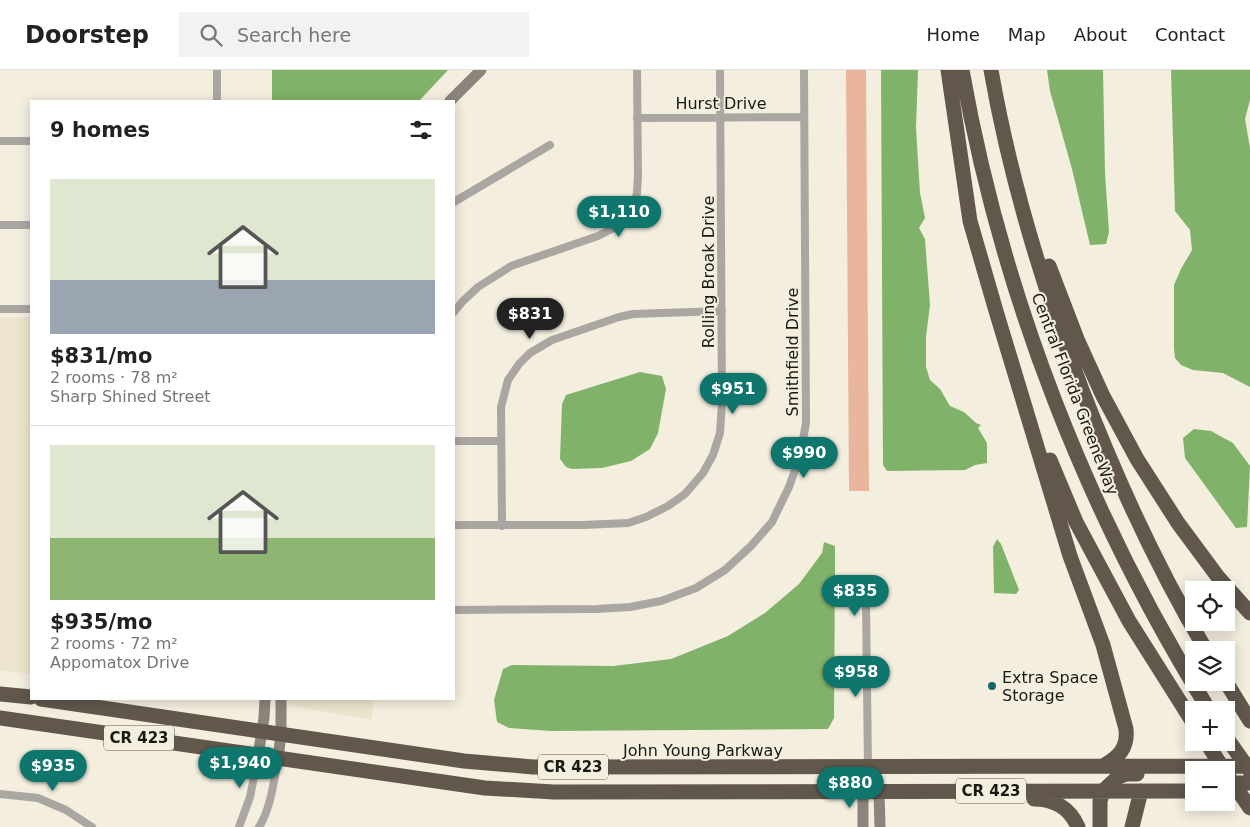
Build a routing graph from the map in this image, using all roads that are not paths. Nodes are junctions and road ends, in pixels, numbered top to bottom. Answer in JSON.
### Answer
{"nodes":[{"id":1,"x":217,"y":70,"type":"edge"},
{"id":2,"x":481,"y":70,"type":"edge"},
{"id":3,"x":637,"y":70,"type":"edge"},
{"id":4,"x":720,"y":70,"type":"edge"},
{"id":5,"x":804,"y":70,"type":"edge"},
{"id":6,"x":948,"y":70,"type":"edge"},
{"id":7,"x":962,"y":70,"type":"edge"},
{"id":8,"x":992,"y":74,"type":"edge"},
{"id":9,"x":218,"y":100,"type":"edge"},
{"id":10,"x":451,"y":100,"type":"edge"},
{"id":11,"x":720,"y":117,"type":"junction"},
{"id":12,"x":804,"y":117,"type":"junction"},
{"id":13,"x":637,"y":118,"type":"junction"},
{"id":14,"x":0,"y":141,"type":"edge"},
{"id":15,"x":30,"y":141,"type":"edge"},
{"id":16,"x":550,"y":145,"type":"dead end"},
{"id":17,"x":455,"y":201,"type":"edge"},
{"id":18,"x":0,"y":225,"type":"edge"},
{"id":19,"x":30,"y":225,"type":"edge"},
{"id":20,"x":30,"y":309,"type":"edge"},
{"id":21,"x":0,"y":310,"type":"edge"},
{"id":22,"x":455,"y":311,"type":"edge"},
{"id":23,"x":722,"y":311,"type":"junction"},
{"id":24,"x":1023,"y":399,"type":"junction"},
{"id":25,"x":455,"y":441,"type":"edge"},
{"id":26,"x":501,"y":441,"type":"junction"},
{"id":27,"x":455,"y":525,"type":"edge"},
{"id":28,"x":502,"y":526,"type":"junction"},
{"id":29,"x":866,"y":604,"type":"dead end"},
{"id":30,"x":455,"y":610,"type":"edge"},
{"id":31,"x":1250,"y":613,"type":"edge"},
{"id":32,"x":1201,"y":641,"type":"edge"},
{"id":33,"x":1232,"y":691,"type":"edge"},
{"id":34,"x":0,"y":694,"type":"edge"},
{"id":35,"x":30,"y":697,"type":"edge"},
{"id":36,"x":48,"y":700,"type":"edge"},
{"id":37,"x":264,"y":700,"type":"edge"},
{"id":38,"x":281,"y":700,"type":"edge"},
{"id":39,"x":1204,"y":701,"type":"edge"},
{"id":40,"x":1185,"y":710,"type":"edge"},
{"id":41,"x":0,"y":718,"type":"edge"},
{"id":42,"x":1250,"y":721,"type":"edge"},
{"id":43,"x":263,"y":732,"type":"junction"},
{"id":44,"x":281,"y":734,"type":"junction"},
{"id":45,"x":1235,"y":750,"type":"edge"},
{"id":46,"x":258,"y":756,"type":"junction"},
{"id":47,"x":278,"y":759,"type":"junction"},
{"id":48,"x":1103,"y":766,"type":"junction"},
{"id":49,"x":1250,"y":766,"type":"edge"},
{"id":50,"x":868,"y":767,"type":"junction"},
{"id":51,"x":1250,"y":772,"type":"edge"},
{"id":52,"x":1235,"y":773,"type":"edge"},
{"id":53,"x":1185,"y":774,"type":"edge"},
{"id":54,"x":1235,"y":783,"type":"edge"},
{"id":55,"x":1250,"y":783,"type":"edge"},
{"id":56,"x":1235,"y":784,"type":"edge"},
{"id":57,"x":1185,"y":790,"type":"edge"},
{"id":58,"x":1141,"y":791,"type":"junction"},
{"id":59,"x":863,"y":792,"type":"junction"},
{"id":60,"x":879,"y":792,"type":"junction"},
{"id":61,"x":918,"y":792,"type":"junction"},
{"id":62,"x":1103,"y":792,"type":"junction"},
{"id":63,"x":0,"y":794,"type":"edge"},
{"id":64,"x":1235,"y":795,"type":"edge"},
{"id":65,"x":1250,"y":802,"type":"edge"},
{"id":66,"x":92,"y":827,"type":"edge"},
{"id":67,"x":239,"y":827,"type":"edge"},
{"id":68,"x":259,"y":827,"type":"edge"},
{"id":69,"x":863,"y":827,"type":"edge"},
{"id":70,"x":880,"y":827,"type":"edge"},
{"id":71,"x":1078,"y":827,"type":"edge"},
{"id":72,"x":1100,"y":827,"type":"edge"},
{"id":73,"x":1132,"y":827,"type":"edge"}],
"edges":[{"from":1,"to":9,"type":"street"},
{"from":2,"to":10,"type":"street"},
{"from":3,"to":13,"type":"street"},
{"from":4,"to":11,"type":"street","name":"Rolling Broak Drive"},
{"from":5,"to":12,"type":"street","name":"Smithfield Drive"},
{"from":6,"to":24,"type":"highway"},
{"from":7,"to":39,"type":"highway","name":"Central Florida GreeneWay"},
{"from":8,"to":31,"type":"highway"},
{"from":8,"to":32,"type":"highway","name":"Central Florida GreeneWay"},
{"from":11,"to":12,"type":"street","name":"Hurst Drive"},
{"from":11,"to":13,"type":"street","name":"Hurst Drive"},
{"from":11,"to":23,"type":"street","name":"Rolling Broak Drive"},
{"from":12,"to":30,"type":"street","name":"Smithfield Drive"},
{"from":13,"to":22,"type":"street"},
{"from":14,"to":15,"type":"street"},
{"from":16,"to":17,"type":"street"},
{"from":18,"to":19,"type":"street"},
{"from":20,"to":21,"type":"street"},
{"from":23,"to":26,"type":"street"},
{"from":23,"to":28,"type":"street","name":"Rolling Broak Drive"},
{"from":24,"to":40,"type":"highway"},
{"from":24,"to":48,"type":"highway"},
{"from":25,"to":26,"type":"street"},
{"from":26,"to":28,"type":"street"},
{"from":27,"to":28,"type":"street","name":"Rolling Broak Drive"},
{"from":29,"to":50,"type":"street"},
{"from":33,"to":42,"type":"highway"},
{"from":34,"to":35,"type":"highway"},
{"from":36,"to":43,"type":"highway","name":"John Young Parkway","number":"CR 423"},
{"from":37,"to":43,"type":"street"},
{"from":38,"to":44,"type":"street"},
{"from":41,"to":46,"type":"highway","number":"CR 423"},
{"from":43,"to":44,"type":"highway","name":"John Young Parkway","number":"CR 423"},
{"from":43,"to":46,"type":"street"},
{"from":44,"to":47,"type":"street"},
{"from":44,"to":50,"type":"highway","name":"John Young Parkway","number":"CR 423"},
{"from":45,"to":51,"type":"highway"},
{"from":46,"to":47,"type":"highway","number":"CR 423"},
{"from":46,"to":67,"type":"street"},
{"from":47,"to":59,"type":"highway","number":"CR 423"},
{"from":47,"to":68,"type":"street"},
{"from":48,"to":49,"type":"highway","name":"John Young Parkway","number":"CR 423"},
{"from":48,"to":50,"type":"highway","name":"John Young Parkway","number":"CR 423"},
{"from":50,"to":59,"type":"street"},
{"from":50,"to":60,"type":"street"},
{"from":51,"to":52,"type":"highway"},
{"from":53,"to":62,"type":"highway"},
{"from":54,"to":55,"type":"highway"},
{"from":56,"to":65,"type":"highway"},
{"from":57,"to":58,"type":"highway","number":"CR 423"},
{"from":58,"to":62,"type":"highway","number":"CR 423"},
{"from":58,"to":73,"type":"highway"},
{"from":59,"to":60,"type":"highway","number":"CR 423"},
{"from":59,"to":69,"type":"street"},
{"from":60,"to":61,"type":"highway","number":"CR 423"},
{"from":60,"to":70,"type":"street"},
{"from":61,"to":62,"type":"highway","number":"CR 423"},
{"from":61,"to":71,"type":"highway"},
{"from":62,"to":72,"type":"highway"},
{"from":63,"to":66,"type":"street"},
{"from":64,"to":65,"type":"highway"}]}
